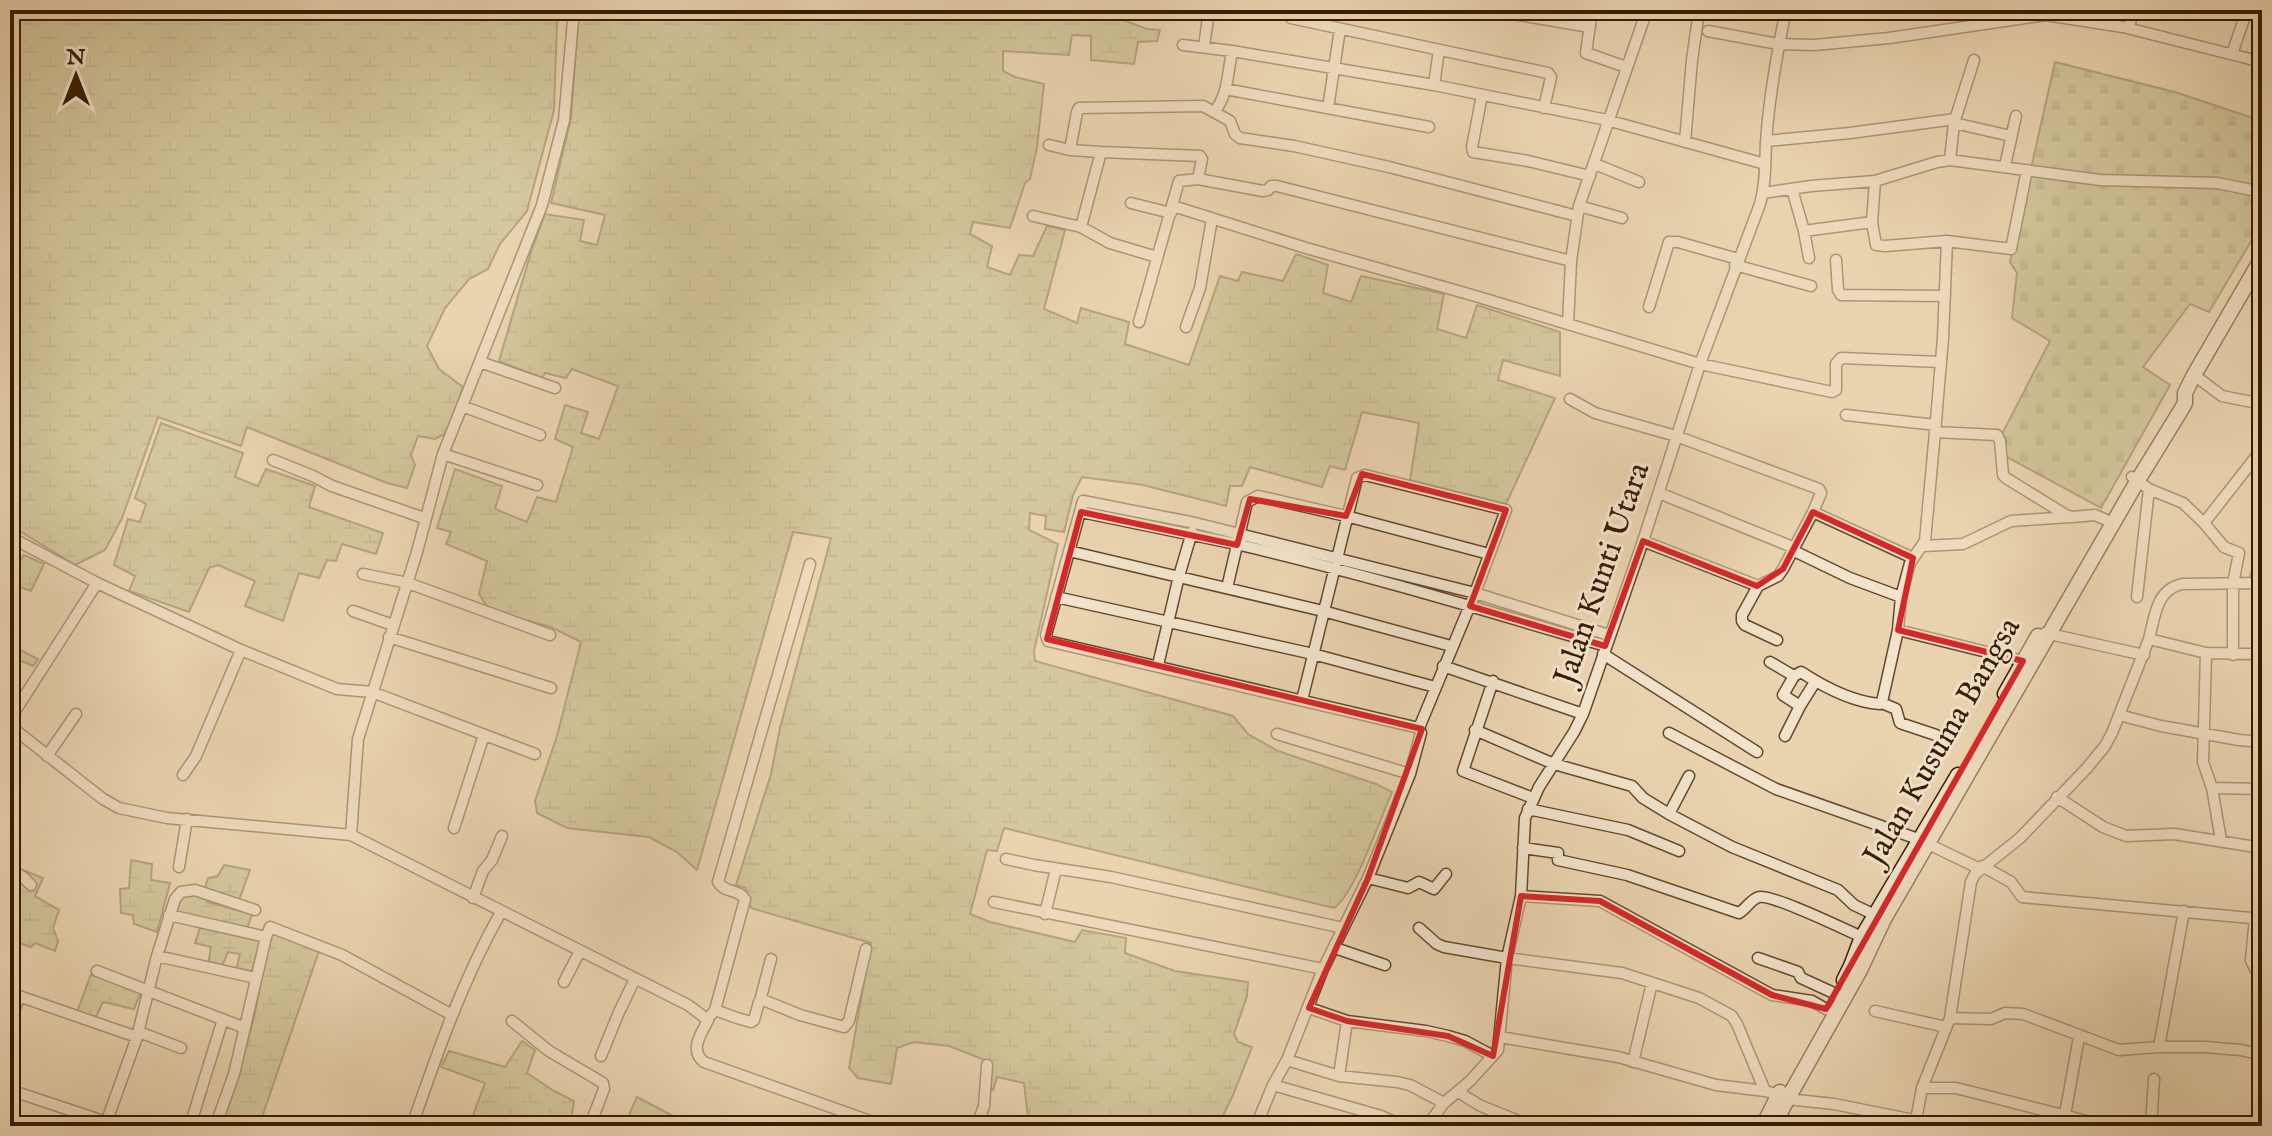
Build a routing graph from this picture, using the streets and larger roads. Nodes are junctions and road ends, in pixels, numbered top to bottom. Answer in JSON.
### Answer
{"nodes":[{"id":1,"x":574,"y":10,"type":"edge"},
{"id":2,"x":1209,"y":10,"type":"edge"},
{"id":3,"x":1489,"y":10,"type":"edge"},
{"id":4,"x":1592,"y":10,"type":"edge"},
{"id":5,"x":1647,"y":10,"type":"edge"},
{"id":6,"x":1786,"y":10,"type":"edge"},
{"id":7,"x":2127,"y":10,"type":"edge"},
{"id":8,"x":2133,"y":10,"type":"edge"},
{"id":9,"x":2246,"y":10,"type":"edge"},
{"id":10,"x":1699,"y":11,"type":"edge"},
{"id":11,"x":1291,"y":18,"type":"dead end"},
{"id":12,"x":1590,"y":27,"type":"junction"},
{"id":13,"x":2126,"y":27,"type":"junction"},
{"id":14,"x":1340,"y":29,"type":"junction"},
{"id":15,"x":1708,"y":31,"type":"dead end"},
{"id":16,"x":1778,"y":44,"type":"junction"},
{"id":17,"x":1183,"y":45,"type":"dead end"},
{"id":18,"x":1204,"y":47,"type":"junction"},
{"id":19,"x":1439,"y":50,"type":"junction"},
{"id":20,"x":1232,"y":51,"type":"junction"},
{"id":21,"x":2232,"y":54,"type":"junction"},
{"id":22,"x":1974,"y":60,"type":"dead end"},
{"id":23,"x":2262,"y":62,"type":"edge"},
{"id":24,"x":1626,"y":67,"type":"junction"},
{"id":25,"x":1335,"y":68,"type":"junction"},
{"id":26,"x":1434,"y":85,"type":"junction"},
{"id":27,"x":1225,"y":89,"type":"junction"},
{"id":28,"x":1482,"y":95,"type":"junction"},
{"id":29,"x":1328,"y":108,"type":"junction"},
{"id":30,"x":1544,"y":108,"type":"junction"},
{"id":31,"x":1214,"y":112,"type":"junction"},
{"id":32,"x":2016,"y":116,"type":"dead end"},
{"id":33,"x":1607,"y":120,"type":"junction"},
{"id":34,"x":1955,"y":121,"type":"junction"},
{"id":35,"x":1429,"y":127,"type":"dead end"},
{"id":36,"x":2011,"y":136,"type":"junction"},
{"id":37,"x":1766,"y":141,"type":"junction"},
{"id":38,"x":1685,"y":142,"type":"junction"},
{"id":39,"x":1049,"y":145,"type":"dead end"},
{"id":40,"x":1070,"y":150,"type":"junction"},
{"id":41,"x":1101,"y":152,"type":"junction"},
{"id":42,"x":1950,"y":160,"type":"junction"},
{"id":43,"x":1595,"y":164,"type":"junction"},
{"id":44,"x":1765,"y":164,"type":"junction"},
{"id":45,"x":2005,"y":166,"type":"junction"},
{"id":46,"x":2027,"y":170,"type":"junction"},
{"id":47,"x":1590,"y":176,"type":"junction"},
{"id":48,"x":1198,"y":179,"type":"junction"},
{"id":49,"x":1875,"y":181,"type":"junction"},
{"id":50,"x":1639,"y":182,"type":"dead end"},
{"id":51,"x":1792,"y":189,"type":"junction"},
{"id":52,"x":2262,"y":192,"type":"edge"},
{"id":53,"x":1763,"y":193,"type":"junction"},
{"id":54,"x":1131,"y":203,"type":"dead end"},
{"id":55,"x":1172,"y":210,"type":"junction"},
{"id":56,"x":1578,"y":211,"type":"junction"},
{"id":57,"x":1033,"y":216,"type":"dead end"},
{"id":58,"x":1622,"y":218,"type":"dead end"},
{"id":59,"x":1212,"y":219,"type":"junction"},
{"id":60,"x":1872,"y":222,"type":"junction"},
{"id":61,"x":1081,"y":227,"type":"junction"},
{"id":62,"x":1804,"y":231,"type":"junction"},
{"id":63,"x":1947,"y":241,"type":"junction"},
{"id":64,"x":1157,"y":257,"type":"junction"},
{"id":65,"x":1809,"y":258,"type":"dead end"},
{"id":66,"x":2262,"y":258,"type":"edge"},
{"id":67,"x":1836,"y":260,"type":"dead end"},
{"id":68,"x":1571,"y":261,"type":"junction"},
{"id":69,"x":1736,"y":262,"type":"junction"},
{"id":70,"x":1811,"y":286,"type":"dead end"},
{"id":71,"x":1945,"y":296,"type":"junction"},
{"id":72,"x":1649,"y":307,"type":"dead end"},
{"id":73,"x":1139,"y":322,"type":"dead end"},
{"id":74,"x":1568,"y":324,"type":"junction"},
{"id":75,"x":1186,"y":327,"type":"dead end"},
{"id":76,"x":480,"y":362,"type":"junction"},
{"id":77,"x":1941,"y":362,"type":"junction"},
{"id":78,"x":1700,"y":364,"type":"junction"},
{"id":79,"x":2194,"y":375,"type":"junction"},
{"id":80,"x":555,"y":388,"type":"dead end"},
{"id":81,"x":1570,"y":399,"type":"dead end"},
{"id":82,"x":2262,"y":404,"type":"edge"},
{"id":83,"x":462,"y":406,"type":"junction"},
{"id":84,"x":1846,"y":415,"type":"dead end"},
{"id":85,"x":1936,"y":428,"type":"junction"},
{"id":86,"x":540,"y":435,"type":"dead end"},
{"id":87,"x":1676,"y":436,"type":"junction"},
{"id":88,"x":2262,"y":449,"type":"edge"},
{"id":89,"x":443,"y":454,"type":"junction"},
{"id":90,"x":273,"y":460,"type":"dead end"},
{"id":91,"x":2139,"y":482,"type":"junction"},
{"id":92,"x":537,"y":485,"type":"dead end"},
{"id":93,"x":1659,"y":493,"type":"junction"},
{"id":94,"x":1813,"y":512,"type":"junction"},
{"id":95,"x":1346,"y":516,"type":"junction"},
{"id":96,"x":2072,"y":517,"type":"junction"},
{"id":97,"x":424,"y":518,"type":"junction"},
{"id":98,"x":2110,"y":521,"type":"junction"},
{"id":99,"x":2204,"y":523,"type":"junction"},
{"id":100,"x":1193,"y":529,"type":"junction"},
{"id":101,"x":10,"y":537,"type":"edge"},
{"id":102,"x":1238,"y":540,"type":"junction"},
{"id":103,"x":1643,"y":541,"type":"junction"},
{"id":104,"x":1923,"y":546,"type":"junction"},
{"id":105,"x":1794,"y":550,"type":"junction"},
{"id":106,"x":1069,"y":551,"type":"junction"},
{"id":107,"x":1489,"y":554,"type":"junction"},
{"id":108,"x":1913,"y":558,"type":"junction"},
{"id":109,"x":810,"y":564,"type":"dead end"},
{"id":110,"x":1335,"y":564,"type":"junction"},
{"id":111,"x":363,"y":574,"type":"dead end"},
{"id":112,"x":1179,"y":576,"type":"junction"},
{"id":113,"x":97,"y":583,"type":"junction"},
{"id":114,"x":408,"y":583,"type":"junction"},
{"id":115,"x":2262,"y":583,"type":"edge"},
{"id":116,"x":2233,"y":584,"type":"junction"},
{"id":117,"x":1758,"y":586,"type":"junction"},
{"id":118,"x":1227,"y":588,"type":"junction"},
{"id":119,"x":1475,"y":593,"type":"junction"},
{"id":120,"x":1056,"y":597,"type":"junction"},
{"id":121,"x":1901,"y":597,"type":"junction"},
{"id":122,"x":2137,"y":597,"type":"dead end"},
{"id":123,"x":1469,"y":605,"type":"junction"},
{"id":124,"x":353,"y":611,"type":"dead end"},
{"id":125,"x":1323,"y":611,"type":"junction"},
{"id":126,"x":1168,"y":621,"type":"junction"},
{"id":127,"x":393,"y":625,"type":"junction"},
{"id":128,"x":1898,"y":630,"type":"junction"},
{"id":129,"x":2044,"y":633,"type":"junction"},
{"id":130,"x":550,"y":635,"type":"dead end"},
{"id":131,"x":389,"y":637,"type":"junction"},
{"id":132,"x":2149,"y":639,"type":"junction"},
{"id":133,"x":1777,"y":640,"type":"dead end"},
{"id":134,"x":1606,"y":645,"type":"junction"},
{"id":135,"x":1451,"y":646,"type":"junction"},
{"id":136,"x":241,"y":650,"type":"junction"},
{"id":137,"x":2206,"y":653,"type":"junction"},
{"id":138,"x":1313,"y":654,"type":"junction"},
{"id":139,"x":2262,"y":654,"type":"edge"},
{"id":140,"x":2144,"y":655,"type":"junction"},
{"id":141,"x":2233,"y":655,"type":"junction"},
{"id":142,"x":2023,"y":661,"type":"junction"},
{"id":143,"x":1770,"y":662,"type":"dead end"},
{"id":144,"x":1158,"y":665,"type":"junction"},
{"id":145,"x":1443,"y":666,"type":"junction"},
{"id":146,"x":1794,"y":676,"type":"junction"},
{"id":147,"x":1493,"y":681,"type":"junction"},
{"id":148,"x":1815,"y":682,"type":"junction"},
{"id":149,"x":1435,"y":687,"type":"junction"},
{"id":150,"x":2014,"y":687,"type":"junction"},
{"id":151,"x":551,"y":688,"type":"dead end"},
{"id":152,"x":372,"y":692,"type":"junction"},
{"id":153,"x":1302,"y":700,"type":"junction"},
{"id":154,"x":1882,"y":703,"type":"junction"},
{"id":155,"x":1800,"y":706,"type":"junction"},
{"id":156,"x":76,"y":714,"type":"dead end"},
{"id":157,"x":1583,"y":714,"type":"junction"},
{"id":158,"x":2119,"y":715,"type":"junction"},
{"id":159,"x":11,"y":727,"type":"edge"},
{"id":160,"x":1419,"y":728,"type":"junction"},
{"id":161,"x":1475,"y":730,"type":"junction"},
{"id":162,"x":2203,"y":732,"type":"junction"},
{"id":163,"x":1669,"y":733,"type":"dead end"},
{"id":164,"x":1277,"y":734,"type":"dead end"},
{"id":165,"x":484,"y":735,"type":"junction"},
{"id":166,"x":1936,"y":735,"type":"dead end"},
{"id":167,"x":1785,"y":736,"type":"dead end"},
{"id":168,"x":2262,"y":742,"type":"edge"},
{"id":169,"x":1757,"y":752,"type":"dead end"},
{"id":170,"x":535,"y":754,"type":"dead end"},
{"id":171,"x":47,"y":756,"type":"junction"},
{"id":172,"x":1554,"y":764,"type":"junction"},
{"id":173,"x":1410,"y":774,"type":"junction"},
{"id":174,"x":183,"y":775,"type":"dead end"},
{"id":175,"x":1689,"y":776,"type":"dead end"},
{"id":176,"x":2212,"y":788,"type":"junction"},
{"id":177,"x":2262,"y":789,"type":"edge"},
{"id":178,"x":2057,"y":797,"type":"junction"},
{"id":179,"x":1533,"y":798,"type":"junction"},
{"id":180,"x":1528,"y":809,"type":"junction"},
{"id":181,"x":1669,"y":814,"type":"junction"},
{"id":182,"x":187,"y":819,"type":"junction"},
{"id":183,"x":454,"y":828,"type":"dead end"},
{"id":184,"x":351,"y":835,"type":"junction"},
{"id":185,"x":502,"y":836,"type":"dead end"},
{"id":186,"x":2221,"y":840,"type":"junction"},
{"id":187,"x":1923,"y":841,"type":"junction"},
{"id":188,"x":1523,"y":848,"type":"junction"},
{"id":189,"x":2262,"y":848,"type":"edge"},
{"id":190,"x":1679,"y":851,"type":"dead end"},
{"id":191,"x":1006,"y":859,"type":"dead end"},
{"id":192,"x":179,"y":867,"type":"dead end"},
{"id":193,"x":1981,"y":868,"type":"junction"},
{"id":194,"x":1056,"y":869,"type":"junction"},
{"id":195,"x":10,"y":870,"type":"edge"},
{"id":196,"x":1446,"y":874,"type":"dead end"},
{"id":197,"x":1368,"y":878,"type":"junction"},
{"id":198,"x":31,"y":885,"type":"dead end"},
{"id":199,"x":1521,"y":896,"type":"junction"},
{"id":200,"x":473,"y":898,"type":"junction"},
{"id":201,"x":994,"y":902,"type":"dead end"},
{"id":202,"x":255,"y":910,"type":"dead end"},
{"id":203,"x":2184,"y":911,"type":"junction"},
{"id":204,"x":501,"y":912,"type":"junction"},
{"id":205,"x":1045,"y":914,"type":"junction"},
{"id":206,"x":169,"y":915,"type":"junction"},
{"id":207,"x":1875,"y":915,"type":"junction"},
{"id":208,"x":2259,"y":919,"type":"edge"},
{"id":209,"x":1343,"y":928,"type":"junction"},
{"id":210,"x":1419,"y":928,"type":"dead end"},
{"id":211,"x":266,"y":937,"type":"junction"},
{"id":212,"x":1862,"y":937,"type":"junction"},
{"id":213,"x":1335,"y":948,"type":"junction"},
{"id":214,"x":866,"y":949,"type":"dead end"},
{"id":215,"x":580,"y":951,"type":"junction"},
{"id":216,"x":157,"y":956,"type":"junction"},
{"id":217,"x":1507,"y":958,"type":"junction"},
{"id":218,"x":1758,"y":958,"type":"dead end"},
{"id":219,"x":771,"y":959,"type":"dead end"},
{"id":220,"x":1385,"y":965,"type":"dead end"},
{"id":221,"x":1856,"y":968,"type":"junction"},
{"id":222,"x":1323,"y":969,"type":"junction"},
{"id":223,"x":2262,"y":970,"type":"edge"},
{"id":224,"x":97,"y":971,"type":"dead end"},
{"id":225,"x":256,"y":978,"type":"junction"},
{"id":226,"x":635,"y":979,"type":"junction"},
{"id":227,"x":564,"y":982,"type":"dead end"},
{"id":228,"x":1652,"y":983,"type":"junction"},
{"id":229,"x":150,"y":991,"type":"junction"},
{"id":230,"x":15,"y":994,"type":"edge"},
{"id":231,"x":1836,"y":994,"type":"junction"},
{"id":232,"x":760,"y":1001,"type":"junction"},
{"id":233,"x":1309,"y":1008,"type":"junction"},
{"id":234,"x":1826,"y":1009,"type":"junction"},
{"id":235,"x":715,"y":1010,"type":"junction"},
{"id":236,"x":1875,"y":1011,"type":"dead end"},
{"id":237,"x":452,"y":1015,"type":"junction"},
{"id":238,"x":223,"y":1019,"type":"junction"},
{"id":239,"x":708,"y":1020,"type":"junction"},
{"id":240,"x":512,"y":1021,"type":"dead end"},
{"id":241,"x":1347,"y":1021,"type":"junction"},
{"id":242,"x":1948,"y":1022,"type":"junction"},
{"id":243,"x":10,"y":1024,"type":"edge"},
{"id":244,"x":245,"y":1028,"type":"junction"},
{"id":245,"x":138,"y":1034,"type":"junction"},
{"id":246,"x":1500,"y":1037,"type":"junction"},
{"id":247,"x":2079,"y":1037,"type":"junction"},
{"id":248,"x":2159,"y":1047,"type":"junction"},
{"id":249,"x":181,"y":1048,"type":"dead end"},
{"id":250,"x":1807,"y":1054,"type":"junction"},
{"id":251,"x":2262,"y":1055,"type":"edge"},
{"id":252,"x":601,"y":1056,"type":"dead end"},
{"id":253,"x":1493,"y":1056,"type":"junction"},
{"id":254,"x":1287,"y":1060,"type":"junction"},
{"id":255,"x":1633,"y":1062,"type":"junction"},
{"id":256,"x":987,"y":1065,"type":"dead end"},
{"id":257,"x":1339,"y":1076,"type":"junction"},
{"id":258,"x":2154,"y":1079,"type":"dead end"},
{"id":259,"x":1273,"y":1085,"type":"junction"},
{"id":260,"x":1922,"y":1088,"type":"junction"},
{"id":261,"x":10,"y":1090,"type":"edge"},
{"id":262,"x":1458,"y":1092,"type":"junction"},
{"id":263,"x":1778,"y":1098,"type":"junction"},
{"id":264,"x":1444,"y":1103,"type":"junction"},
{"id":265,"x":219,"y":1116,"type":"dead end"},
{"id":266,"x":2063,"y":1120,"type":"edge"},
{"id":267,"x":1258,"y":1123,"type":"edge"},
{"id":268,"x":1915,"y":1123,"type":"edge"},
{"id":269,"x":106,"y":1124,"type":"edge"},
{"id":270,"x":867,"y":1124,"type":"edge"},
{"id":271,"x":190,"y":1126,"type":"edge"},
{"id":272,"x":412,"y":1126,"type":"edge"},
{"id":273,"x":594,"y":1126,"type":"edge"},
{"id":274,"x":884,"y":1126,"type":"edge"},
{"id":275,"x":977,"y":1126,"type":"edge"},
{"id":276,"x":1277,"y":1126,"type":"edge"},
{"id":277,"x":1403,"y":1126,"type":"edge"},
{"id":278,"x":1427,"y":1126,"type":"edge"},
{"id":279,"x":1531,"y":1126,"type":"edge"},
{"id":280,"x":1763,"y":1126,"type":"edge"},
{"id":281,"x":1776,"y":1126,"type":"edge"},
{"id":282,"x":2106,"y":1126,"type":"edge"},
{"id":283,"x":2151,"y":1126,"type":"edge"}],
"edges":[{"from":1,"to":76,"type":"street"},
{"from":2,"to":18,"type":"street"},
{"from":3,"to":12,"type":"street"},
{"from":4,"to":12,"type":"street"},
{"from":5,"to":24,"type":"street"},
{"from":6,"to":16,"type":"street","name":"Jalan Kunti Utara"},
{"from":7,"to":13,"type":"street"},
{"from":8,"to":13,"type":"street"},
{"from":9,"to":21,"type":"street"},
{"from":10,"to":38,"type":"street"},
{"from":11,"to":14,"type":"street"},
{"from":12,"to":24,"type":"street"},
{"from":13,"to":16,"type":"street"},
{"from":13,"to":21,"type":"street"},
{"from":14,"to":19,"type":"street"},
{"from":14,"to":25,"type":"street"},
{"from":15,"to":16,"type":"street"},
{"from":16,"to":37,"type":"street","name":"Jalan Kunti Utara"},
{"from":17,"to":18,"type":"street"},
{"from":18,"to":20,"type":"street"},
{"from":19,"to":26,"type":"street"},
{"from":19,"to":30,"type":"street"},
{"from":20,"to":25,"type":"street"},
{"from":20,"to":27,"type":"street"},
{"from":21,"to":23,"type":"street"},
{"from":22,"to":34,"type":"street"},
{"from":24,"to":33,"type":"street"},
{"from":25,"to":26,"type":"street"},
{"from":25,"to":29,"type":"street"},
{"from":26,"to":28,"type":"street"},
{"from":27,"to":29,"type":"street"},
{"from":27,"to":31,"type":"street"},
{"from":28,"to":30,"type":"street"},
{"from":28,"to":47,"type":"street"},
{"from":29,"to":35,"type":"street"},
{"from":30,"to":33,"type":"street"},
{"from":31,"to":40,"type":"street"},
{"from":31,"to":56,"type":"street"},
{"from":32,"to":36,"type":"street"},
{"from":33,"to":38,"type":"street"},
{"from":33,"to":43,"type":"street"},
{"from":34,"to":36,"type":"street"},
{"from":34,"to":37,"type":"street"},
{"from":34,"to":42,"type":"street"},
{"from":36,"to":45,"type":"street"},
{"from":37,"to":44,"type":"street","name":"Jalan Kunti Utara"},
{"from":38,"to":44,"type":"street"},
{"from":39,"to":40,"type":"street"},
{"from":40,"to":41,"type":"street"},
{"from":41,"to":48,"type":"street"},
{"from":41,"to":61,"type":"street"},
{"from":42,"to":45,"type":"street"},
{"from":42,"to":49,"type":"street"},
{"from":43,"to":47,"type":"street"},
{"from":43,"to":50,"type":"street"},
{"from":44,"to":53,"type":"street","name":"Jalan Kunti Utara"},
{"from":45,"to":46,"type":"street"},
{"from":46,"to":52,"type":"street"},
{"from":46,"to":63,"type":"street"},
{"from":47,"to":56,"type":"street"},
{"from":48,"to":55,"type":"street"},
{"from":48,"to":68,"type":"street"},
{"from":49,"to":51,"type":"street"},
{"from":49,"to":60,"type":"street"},
{"from":51,"to":53,"type":"street"},
{"from":51,"to":62,"type":"street"},
{"from":53,"to":69,"type":"street","name":"Jalan Kunti Utara"},
{"from":54,"to":55,"type":"street"},
{"from":55,"to":59,"type":"street"},
{"from":55,"to":64,"type":"street"},
{"from":56,"to":58,"type":"street"},
{"from":56,"to":68,"type":"street"},
{"from":57,"to":61,"type":"street"},
{"from":59,"to":74,"type":"street"},
{"from":59,"to":75,"type":"street"},
{"from":60,"to":62,"type":"street"},
{"from":60,"to":63,"type":"street"},
{"from":61,"to":64,"type":"street"},
{"from":62,"to":65,"type":"street"},
{"from":63,"to":71,"type":"street"},
{"from":64,"to":73,"type":"street"},
{"from":66,"to":79,"type":"street","name":"Jalan Kusuma Bangsa"},
{"from":67,"to":71,"type":"street"},
{"from":68,"to":74,"type":"street"},
{"from":69,"to":70,"type":"street"},
{"from":69,"to":72,"type":"street"},
{"from":69,"to":78,"type":"street","name":"Jalan Kunti Utara"},
{"from":71,"to":77,"type":"street"},
{"from":74,"to":78,"type":"street"},
{"from":76,"to":80,"type":"street"},
{"from":76,"to":83,"type":"street"},
{"from":77,"to":78,"type":"street"},
{"from":77,"to":85,"type":"street"},
{"from":78,"to":87,"type":"street","name":"Jalan Kunti Utara"},
{"from":79,"to":82,"type":"street"},
{"from":79,"to":91,"type":"street","name":"Jalan Kusuma Bangsa"},
{"from":81,"to":87,"type":"street"},
{"from":83,"to":86,"type":"street"},
{"from":83,"to":89,"type":"street"},
{"from":84,"to":85,"type":"street"},
{"from":85,"to":96,"type":"street"},
{"from":85,"to":104,"type":"street"},
{"from":87,"to":93,"type":"street","name":"Jalan Kunti Utara"},
{"from":87,"to":94,"type":"street"},
{"from":88,"to":99,"type":"street"},
{"from":89,"to":92,"type":"street"},
{"from":89,"to":97,"type":"street"},
{"from":90,"to":97,"type":"street"},
{"from":91,"to":98,"type":"street","name":"Jalan Kusuma Bangsa"},
{"from":91,"to":99,"type":"street"},
{"from":91,"to":122,"type":"street"},
{"from":93,"to":103,"type":"street","name":"Jalan Kunti Utara"},
{"from":93,"to":105,"type":"street"},
{"from":94,"to":105,"type":"street"},
{"from":94,"to":108,"type":"street"},
{"from":95,"to":102,"type":"street"},
{"from":95,"to":107,"type":"street"},
{"from":95,"to":107,"type":"street"},
{"from":95,"to":110,"type":"street"},
{"from":96,"to":98,"type":"street"},
{"from":96,"to":104,"type":"street"},
{"from":97,"to":114,"type":"street"},
{"from":98,"to":129,"type":"street","name":"Jalan Kusuma Bangsa"},
{"from":99,"to":116,"type":"street"},
{"from":100,"to":102,"type":"street"},
{"from":100,"to":106,"type":"street"},
{"from":100,"to":112,"type":"street"},
{"from":101,"to":113,"type":"street"},
{"from":102,"to":110,"type":"street"},
{"from":102,"to":118,"type":"street"},
{"from":103,"to":117,"type":"street"},
{"from":103,"to":134,"type":"street","name":"Jalan Kunti Utara"},
{"from":104,"to":108,"type":"street"},
{"from":105,"to":117,"type":"street"},
{"from":105,"to":121,"type":"street"},
{"from":106,"to":112,"type":"street"},
{"from":106,"to":120,"type":"street"},
{"from":107,"to":119,"type":"street"},
{"from":108,"to":121,"type":"street"},
{"from":109,"to":235,"type":"street"},
{"from":110,"to":119,"type":"street"},
{"from":110,"to":123,"type":"street"},
{"from":110,"to":125,"type":"street"},
{"from":111,"to":114,"type":"street"},
{"from":112,"to":118,"type":"street"},
{"from":112,"to":126,"type":"street"},
{"from":113,"to":136,"type":"street"},
{"from":113,"to":159,"type":"street"},
{"from":114,"to":127,"type":"street"},
{"from":114,"to":130,"type":"street"},
{"from":115,"to":116,"type":"street"},
{"from":116,"to":132,"type":"street"},
{"from":116,"to":141,"type":"street"},
{"from":117,"to":133,"type":"street"},
{"from":118,"to":125,"type":"street"},
{"from":119,"to":123,"type":"street"},
{"from":119,"to":134,"type":"street"},
{"from":120,"to":126,"type":"street"},
{"from":120,"to":144,"type":"street"},
{"from":121,"to":128,"type":"street"},
{"from":123,"to":134,"type":"street"},
{"from":123,"to":135,"type":"street"},
{"from":124,"to":127,"type":"street"},
{"from":125,"to":135,"type":"street"},
{"from":125,"to":138,"type":"street"},
{"from":126,"to":138,"type":"street"},
{"from":126,"to":144,"type":"street"},
{"from":127,"to":131,"type":"street"},
{"from":128,"to":142,"type":"street"},
{"from":128,"to":154,"type":"street"},
{"from":129,"to":140,"type":"street"},
{"from":129,"to":142,"type":"street","name":"Jalan Kusuma Bangsa"},
{"from":129,"to":150,"type":"street","name":"Jalan Kusuma Bangsa"},
{"from":131,"to":151,"type":"street"},
{"from":131,"to":152,"type":"street"},
{"from":132,"to":137,"type":"street"},
{"from":132,"to":140,"type":"street"},
{"from":134,"to":157,"type":"street","name":"Jalan Kunti Utara"},
{"from":134,"to":169,"type":"street"},
{"from":135,"to":145,"type":"street"},
{"from":136,"to":152,"type":"street"},
{"from":136,"to":174,"type":"street"},
{"from":137,"to":141,"type":"street"},
{"from":137,"to":162,"type":"street"},
{"from":138,"to":149,"type":"street"},
{"from":138,"to":153,"type":"street"},
{"from":139,"to":141,"type":"street"},
{"from":140,"to":158,"type":"street"},
{"from":142,"to":150,"type":"street","name":"Jalan Kusuma Bangsa"},
{"from":143,"to":146,"type":"street"},
{"from":144,"to":153,"type":"street"},
{"from":145,"to":147,"type":"street"},
{"from":145,"to":149,"type":"street"},
{"from":146,"to":148,"type":"street"},
{"from":146,"to":155,"type":"street"},
{"from":147,"to":157,"type":"street"},
{"from":147,"to":161,"type":"street"},
{"from":148,"to":154,"type":"street"},
{"from":148,"to":155,"type":"street"},
{"from":149,"to":160,"type":"street"},
{"from":150,"to":187,"type":"street","name":"Jalan Kusuma Bangsa"},
{"from":152,"to":165,"type":"street"},
{"from":152,"to":184,"type":"street"},
{"from":153,"to":160,"type":"street"},
{"from":154,"to":166,"type":"street"},
{"from":155,"to":167,"type":"street"},
{"from":156,"to":171,"type":"street"},
{"from":157,"to":172,"type":"street","name":"Jalan Kunti Utara"},
{"from":158,"to":162,"type":"street"},
{"from":158,"to":178,"type":"street"},
{"from":159,"to":171,"type":"street"},
{"from":160,"to":173,"type":"street"},
{"from":161,"to":172,"type":"street"},
{"from":161,"to":179,"type":"street"},
{"from":162,"to":168,"type":"street"},
{"from":162,"to":176,"type":"street"},
{"from":163,"to":187,"type":"street"},
{"from":164,"to":173,"type":"street"},
{"from":165,"to":170,"type":"street"},
{"from":165,"to":183,"type":"street"},
{"from":171,"to":182,"type":"street"},
{"from":172,"to":179,"type":"street","name":"Jalan Kunti Utara"},
{"from":172,"to":181,"type":"street"},
{"from":173,"to":197,"type":"street"},
{"from":175,"to":181,"type":"street"},
{"from":176,"to":177,"type":"street"},
{"from":176,"to":186,"type":"street"},
{"from":178,"to":186,"type":"street"},
{"from":178,"to":193,"type":"street"},
{"from":179,"to":180,"type":"street","name":"Jalan Kunti Utara"},
{"from":180,"to":188,"type":"street","name":"Jalan Kunti Utara"},
{"from":180,"to":190,"type":"street"},
{"from":181,"to":207,"type":"street"},
{"from":182,"to":184,"type":"street"},
{"from":182,"to":192,"type":"street"},
{"from":184,"to":200,"type":"street"},
{"from":185,"to":200,"type":"street"},
{"from":186,"to":189,"type":"street"},
{"from":187,"to":193,"type":"street"},
{"from":187,"to":207,"type":"street","name":"Jalan Kusuma Bangsa"},
{"from":187,"to":221,"type":"street","name":"Jalan Kusuma Bangsa"},
{"from":188,"to":199,"type":"street","name":"Jalan Kunti Utara"},
{"from":188,"to":212,"type":"street"},
{"from":191,"to":194,"type":"street"},
{"from":193,"to":203,"type":"street"},
{"from":193,"to":242,"type":"street"},
{"from":194,"to":205,"type":"street"},
{"from":194,"to":209,"type":"street"},
{"from":195,"to":198,"type":"street"},
{"from":196,"to":197,"type":"street"},
{"from":197,"to":209,"type":"street"},
{"from":199,"to":217,"type":"street","name":"Jalan Kunti Utara"},
{"from":199,"to":234,"type":"street"},
{"from":200,"to":204,"type":"street"},
{"from":201,"to":205,"type":"street"},
{"from":202,"to":206,"type":"street"},
{"from":203,"to":208,"type":"street"},
{"from":203,"to":248,"type":"street"},
{"from":204,"to":215,"type":"street"},
{"from":204,"to":237,"type":"street"},
{"from":205,"to":222,"type":"street"},
{"from":206,"to":211,"type":"street"},
{"from":206,"to":216,"type":"street"},
{"from":207,"to":212,"type":"street","name":"Jalan Kusuma Bangsa"},
{"from":208,"to":223,"type":"street"},
{"from":209,"to":213,"type":"street"},
{"from":210,"to":217,"type":"street"},
{"from":211,"to":225,"type":"street"},
{"from":211,"to":237,"type":"street"},
{"from":212,"to":221,"type":"street","name":"Jalan Kusuma Bangsa"},
{"from":213,"to":220,"type":"street"},
{"from":213,"to":222,"type":"street"},
{"from":214,"to":232,"type":"street"},
{"from":215,"to":226,"type":"street"},
{"from":215,"to":227,"type":"street"},
{"from":216,"to":225,"type":"street"},
{"from":216,"to":229,"type":"street"},
{"from":217,"to":228,"type":"street"},
{"from":217,"to":246,"type":"street","name":"Jalan Kunti Utara"},
{"from":218,"to":231,"type":"street"},
{"from":219,"to":232,"type":"street"},
{"from":221,"to":231,"type":"street","name":"Jalan Kusuma Bangsa"},
{"from":221,"to":250,"type":"street","name":"Jalan Kusuma Bangsa"},
{"from":222,"to":233,"type":"street"},
{"from":224,"to":229,"type":"street"},
{"from":225,"to":244,"type":"street"},
{"from":226,"to":239,"type":"street"},
{"from":226,"to":252,"type":"street"},
{"from":228,"to":255,"type":"street"},
{"from":228,"to":263,"type":"street"},
{"from":229,"to":238,"type":"street"},
{"from":229,"to":245,"type":"street"},
{"from":230,"to":243,"type":"street"},
{"from":230,"to":245,"type":"street"},
{"from":231,"to":234,"type":"street","name":"Jalan Kusuma Bangsa"},
{"from":232,"to":235,"type":"street"},
{"from":233,"to":241,"type":"street"},
{"from":233,"to":254,"type":"street"},
{"from":234,"to":250,"type":"street","name":"Jalan Kusuma Bangsa"},
{"from":235,"to":239,"type":"street"},
{"from":236,"to":242,"type":"street"},
{"from":237,"to":272,"type":"street"},
{"from":238,"to":244,"type":"street"},
{"from":238,"to":271,"type":"street"},
{"from":239,"to":270,"type":"street"},
{"from":240,"to":273,"type":"street"},
{"from":241,"to":253,"type":"street"},
{"from":241,"to":257,"type":"street"},
{"from":242,"to":247,"type":"street"},
{"from":242,"to":260,"type":"street"},
{"from":244,"to":265,"type":"street"},
{"from":245,"to":249,"type":"street"},
{"from":245,"to":269,"type":"street"},
{"from":246,"to":253,"type":"street","name":"Jalan Kunti Utara"},
{"from":246,"to":255,"type":"street"},
{"from":247,"to":248,"type":"street"},
{"from":247,"to":266,"type":"street"},
{"from":248,"to":251,"type":"street"},
{"from":250,"to":263,"type":"street","name":"Jalan Kusuma Bangsa"},
{"from":253,"to":262,"type":"street","name":"Jalan Kunti Utara"},
{"from":254,"to":257,"type":"street"},
{"from":254,"to":259,"type":"street"},
{"from":255,"to":263,"type":"street"},
{"from":256,"to":275,"type":"street"},
{"from":257,"to":264,"type":"street"},
{"from":258,"to":283,"type":"street"},
{"from":259,"to":267,"type":"street"},
{"from":259,"to":277,"type":"street"},
{"from":260,"to":266,"type":"street"},
{"from":260,"to":268,"type":"street"},
{"from":261,"to":269,"type":"street"},
{"from":262,"to":264,"type":"street","name":"Jalan Kunti Utara"},
{"from":262,"to":279,"type":"street"},
{"from":263,"to":268,"type":"street"},
{"from":263,"to":280,"type":"street","name":"Jalan Kusuma Bangsa"},
{"from":263,"to":281,"type":"street"},
{"from":264,"to":278,"type":"street","name":"Jalan Kunti Utara"},
{"from":266,"to":282,"type":"street"},
{"from":267,"to":276,"type":"street"},
{"from":270,"to":274,"type":"street"}]}
